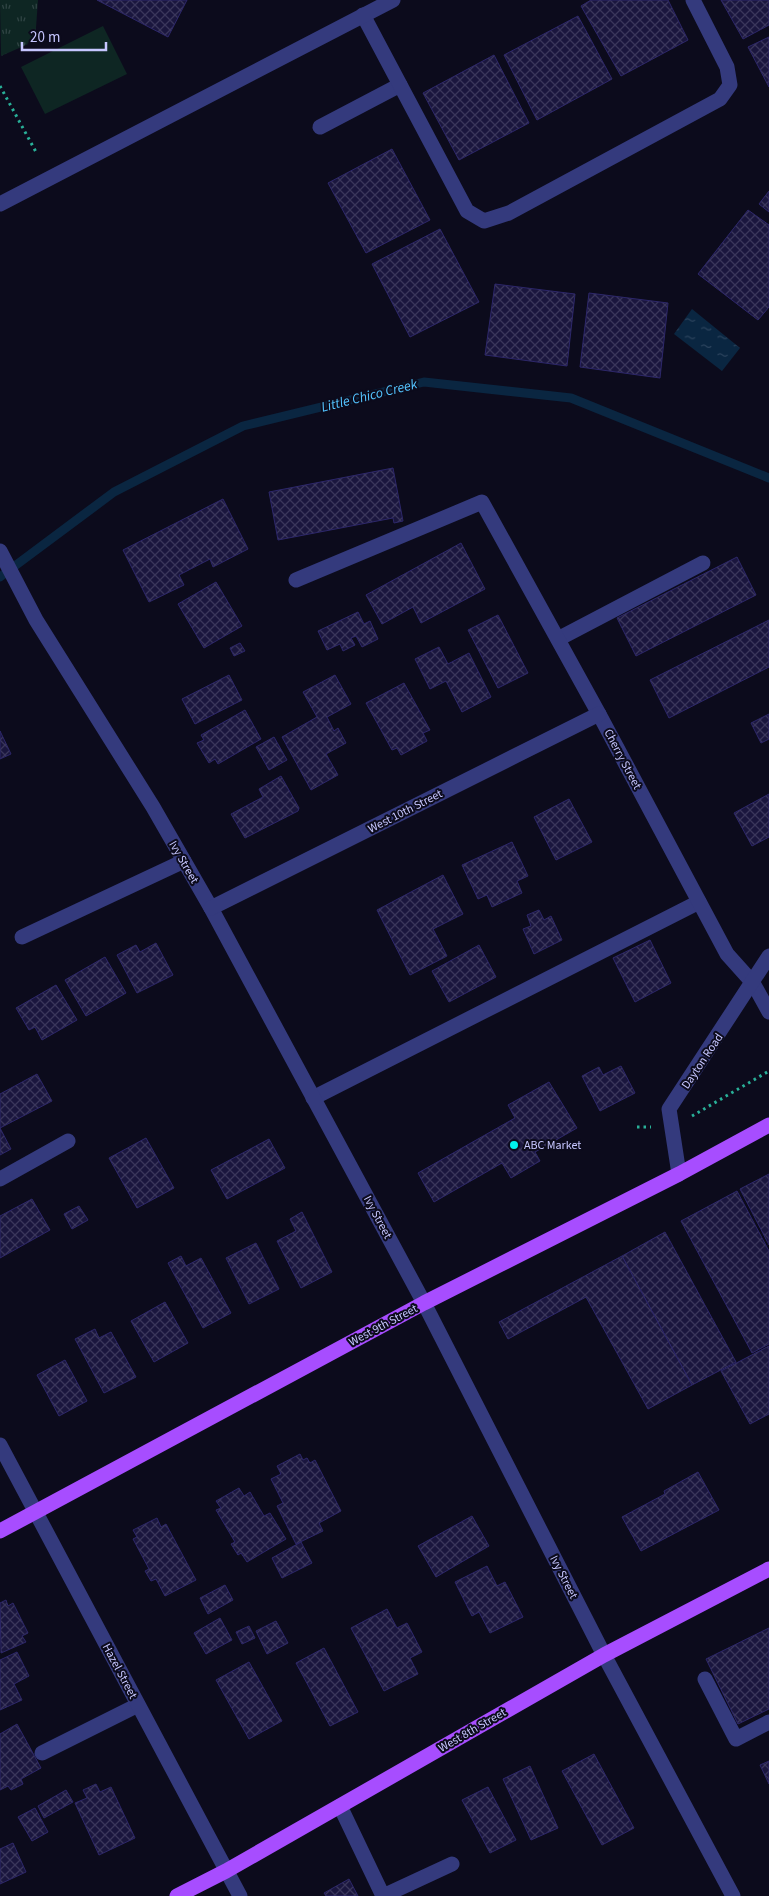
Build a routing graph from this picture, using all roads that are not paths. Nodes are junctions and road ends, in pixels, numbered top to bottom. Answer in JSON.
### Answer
{"nodes":[{"id":1,"x":393,"y":0,"type":"edge"},
{"id":2,"x":693,"y":0,"type":"edge"},
{"id":3,"x":363,"y":16,"type":"junction"},
{"id":4,"x":400,"y":86,"type":"junction"},
{"id":5,"x":320,"y":127,"type":"dead end"},
{"id":6,"x":1,"y":200,"type":"edge"},
{"id":7,"x":0,"y":551,"type":"edge"},
{"id":8,"x":703,"y":563,"type":"dead end"},
{"id":9,"x":296,"y":580,"type":"dead end"},
{"id":10,"x":558,"y":638,"type":"junction"},
{"id":11,"x":599,"y":714,"type":"junction"},
{"id":12,"x":184,"y":861,"type":"junction"},
{"id":13,"x":699,"y":902,"type":"junction"},
{"id":14,"x":211,"y":908,"type":"junction"},
{"id":15,"x":22,"y":937,"type":"dead end"},
{"id":16,"x":769,"y":956,"type":"edge"},
{"id":17,"x":753,"y":984,"type":"junction"},
{"id":18,"x":769,"y":1012,"type":"edge"},
{"id":19,"x":313,"y":1098,"type":"junction"},
{"id":20,"x":769,"y":1125,"type":"edge"},
{"id":21,"x":68,"y":1141,"type":"dead end"},
{"id":22,"x":679,"y":1174,"type":"junction"},
{"id":23,"x":0,"y":1179,"type":"edge"},
{"id":24,"x":424,"y":1303,"type":"junction"},
{"id":25,"x":0,"y":1445,"type":"edge"},
{"id":26,"x":36,"y":1512,"type":"junction"},
{"id":27,"x":0,"y":1531,"type":"edge"},
{"id":28,"x":769,"y":1569,"type":"edge"},
{"id":29,"x":604,"y":1655,"type":"junction"},
{"id":30,"x":705,"y":1679,"type":"dead end"},
{"id":31,"x":138,"y":1705,"type":"junction"},
{"id":32,"x":769,"y":1722,"type":"edge"},
{"id":33,"x":42,"y":1753,"type":"dead end"},
{"id":34,"x":340,"y":1806,"type":"junction"},
{"id":35,"x":452,"y":1864,"type":"dead end"},
{"id":36,"x":226,"y":1870,"type":"junction"},
{"id":37,"x":177,"y":1896,"type":"edge"},
{"id":38,"x":240,"y":1896,"type":"edge"},
{"id":39,"x":733,"y":1896,"type":"edge"}],
"edges":[{"from":1,"to":3,"type":"street"},
{"from":2,"to":4,"type":"street"},
{"from":3,"to":4,"type":"street"},
{"from":3,"to":6,"type":"street"},
{"from":4,"to":5,"type":"street"},
{"from":7,"to":12,"type":"street","name":"Ivy Street"},
{"from":8,"to":10,"type":"street"},
{"from":9,"to":10,"type":"street","name":"Cherry Street"},
{"from":10,"to":11,"type":"street","name":"Cherry Street"},
{"from":11,"to":13,"type":"street","name":"Cherry Street"},
{"from":11,"to":14,"type":"street","name":"West 10th Street"},
{"from":12,"to":14,"type":"street","name":"Ivy Street"},
{"from":12,"to":15,"type":"street"},
{"from":13,"to":17,"type":"street","name":"Cherry Street"},
{"from":13,"to":19,"type":"street"},
{"from":14,"to":19,"type":"street","name":"Ivy Street"},
{"from":16,"to":17,"type":"street","name":"Dayton Road"},
{"from":17,"to":18,"type":"street","name":"Cherry Street"},
{"from":17,"to":22,"type":"street","name":"Dayton Road"},
{"from":19,"to":24,"type":"street","name":"Ivy Street"},
{"from":20,"to":22,"type":"main road","name":"West 9th Street"},
{"from":21,"to":23,"type":"street"},
{"from":22,"to":24,"type":"main road","name":"West 9th Street"},
{"from":24,"to":26,"type":"main road","name":"West 9th Street"},
{"from":24,"to":29,"type":"street","name":"Ivy Street"},
{"from":25,"to":26,"type":"street","name":"Hazel Street"},
{"from":26,"to":27,"type":"main road","name":"West 9th Street"},
{"from":26,"to":31,"type":"street","name":"Hazel Street"},
{"from":28,"to":29,"type":"main road","name":"West 8th Street"},
{"from":29,"to":34,"type":"main road","name":"West 8th Street"},
{"from":29,"to":39,"type":"street","name":"Ivy Street"},
{"from":30,"to":32,"type":"street"},
{"from":31,"to":33,"type":"street"},
{"from":31,"to":36,"type":"street","name":"Hazel Street"},
{"from":34,"to":35,"type":"street"},
{"from":34,"to":36,"type":"main road","name":"West 8th Street"},
{"from":36,"to":37,"type":"main road","name":"West 8th Street"},
{"from":36,"to":38,"type":"street","name":"Hazel Street"}]}
